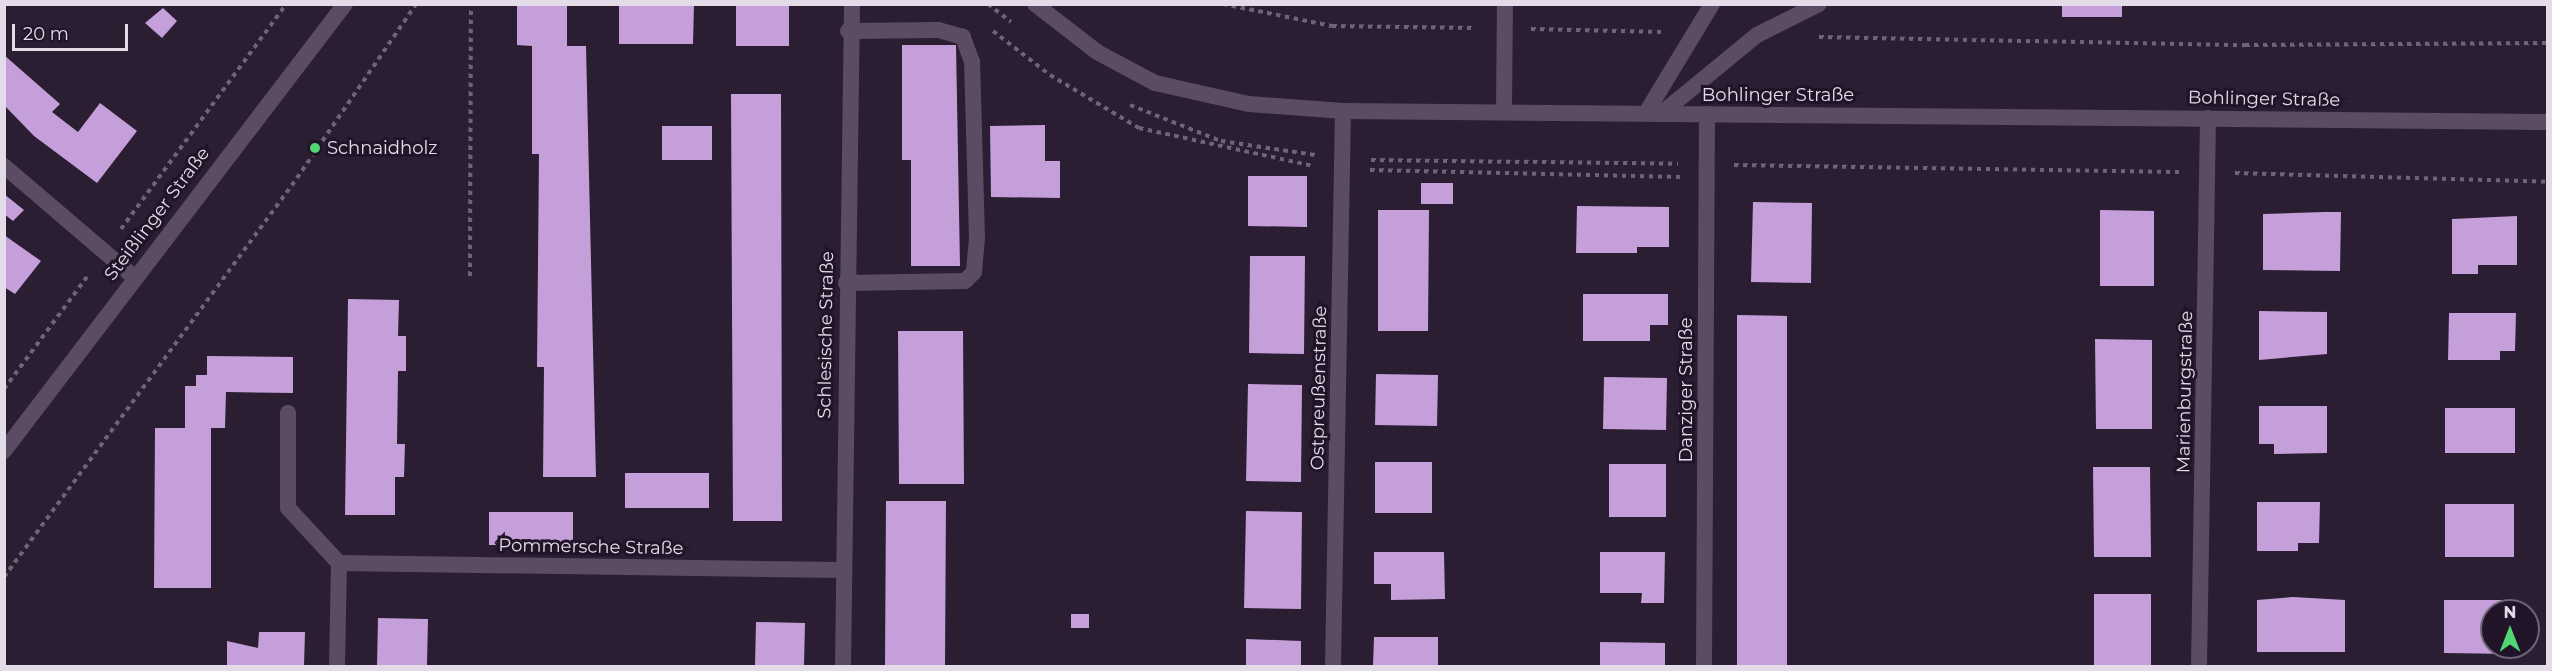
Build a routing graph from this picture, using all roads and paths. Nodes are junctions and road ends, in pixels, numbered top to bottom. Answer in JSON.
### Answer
{"nodes":[{"id":1,"x":286,"y":4,"type":"edge"},
{"id":2,"x":345,"y":4,"type":"edge"},
{"id":3,"x":416,"y":4,"type":"edge"},
{"id":4,"x":471,"y":4,"type":"edge"},
{"id":5,"x":852,"y":4,"type":"edge"},
{"id":6,"x":988,"y":4,"type":"edge"},
{"id":7,"x":1035,"y":4,"type":"edge"},
{"id":8,"x":1223,"y":4,"type":"edge"},
{"id":9,"x":1505,"y":4,"type":"edge"},
{"id":10,"x":1712,"y":4,"type":"edge"},
{"id":11,"x":1819,"y":4,"type":"edge"},
{"id":12,"x":1014,"y":24,"type":"dead end"},
{"id":13,"x":1504,"y":29,"type":"junction"},
{"id":14,"x":848,"y":31,"type":"junction"},
{"id":15,"x":1695,"y":33,"type":"junction"},
{"id":16,"x":1804,"y":36,"type":"dead end"},
{"id":17,"x":2547,"y":43,"type":"edge"},
{"id":18,"x":1123,"y":101,"type":"dead end"},
{"id":19,"x":1343,"y":111,"type":"junction"},
{"id":20,"x":1504,"y":111,"type":"junction"},
{"id":21,"x":1654,"y":113,"type":"junction"},
{"id":22,"x":1707,"y":114,"type":"junction"},
{"id":23,"x":2208,"y":118,"type":"junction"},
{"id":24,"x":2547,"y":122,"type":"edge"},
{"id":25,"x":1343,"y":159,"type":"junction"},
{"id":26,"x":1707,"y":165,"type":"junction"},
{"id":27,"x":4,"y":166,"type":"edge"},
{"id":28,"x":2208,"y":172,"type":"junction"},
{"id":29,"x":2547,"y":182,"type":"edge"},
{"id":30,"x":104,"y":254,"type":"junction"},
{"id":31,"x":133,"y":276,"type":"junction"},
{"id":32,"x":470,"y":276,"type":"dead end"},
{"id":33,"x":846,"y":283,"type":"junction"},
{"id":34,"x":4,"y":389,"type":"edge"},
{"id":35,"x":288,"y":413,"type":"dead end"},
{"id":36,"x":4,"y":451,"type":"edge"},
{"id":37,"x":339,"y":562,"type":"junction"},
{"id":38,"x":843,"y":570,"type":"junction"},
{"id":39,"x":4,"y":577,"type":"edge"},
{"id":40,"x":338,"y":666,"type":"edge"},
{"id":41,"x":843,"y":666,"type":"edge"},
{"id":42,"x":1333,"y":666,"type":"edge"},
{"id":43,"x":1704,"y":666,"type":"edge"},
{"id":44,"x":2199,"y":666,"type":"edge"}],
"edges":[{"from":1,"to":30,"type":"path"},
{"from":2,"to":31,"type":"street","name":"Steißlinger Straße"},
{"from":3,"to":39,"type":"path"},
{"from":4,"to":32,"type":"path"},
{"from":5,"to":14,"type":"street","name":"Schlesische Straße"},
{"from":6,"to":12,"type":"path"},
{"from":7,"to":19,"type":"street","name":"Bohlinger Straße"},
{"from":8,"to":13,"type":"path"},
{"from":9,"to":13,"type":"street"},
{"from":10,"to":15,"type":"street"},
{"from":11,"to":21,"type":"street"},
{"from":13,"to":15,"type":"path"},
{"from":13,"to":20,"type":"street"},
{"from":14,"to":33,"type":"street","name":"Schlesische Straße"},
{"from":14,"to":33,"type":"street"},
{"from":15,"to":21,"type":"street"},
{"from":16,"to":17,"type":"path"},
{"from":18,"to":25,"type":"path"},
{"from":19,"to":20,"type":"street","name":"Bohlinger Straße"},
{"from":19,"to":25,"type":"street","name":"Ostpreußenstraße"},
{"from":20,"to":21,"type":"street","name":"Bohlinger Straße"},
{"from":21,"to":22,"type":"street","name":"Bohlinger Straße"},
{"from":22,"to":23,"type":"street","name":"Bohlinger Straße"},
{"from":22,"to":26,"type":"street","name":"Danziger Straße"},
{"from":23,"to":24,"type":"street","name":"Bohlinger Straße"},
{"from":23,"to":28,"type":"street","name":"Marienburgstraße"},
{"from":25,"to":26,"type":"path"},
{"from":25,"to":42,"type":"street","name":"Ostpreußenstraße"},
{"from":26,"to":28,"type":"path"},
{"from":26,"to":43,"type":"street","name":"Danziger Straße"},
{"from":27,"to":30,"type":"street"},
{"from":28,"to":29,"type":"path"},
{"from":28,"to":44,"type":"street","name":"Marienburgstraße"},
{"from":30,"to":31,"type":"street"},
{"from":30,"to":34,"type":"path"},
{"from":31,"to":36,"type":"street","name":"Steißlinger Straße"},
{"from":33,"to":38,"type":"street","name":"Schlesische Straße"},
{"from":35,"to":37,"type":"street"},
{"from":37,"to":38,"type":"street","name":"Pommersche Straße"},
{"from":37,"to":40,"type":"street"},
{"from":38,"to":41,"type":"street","name":"Schlesische Straße"}]}
